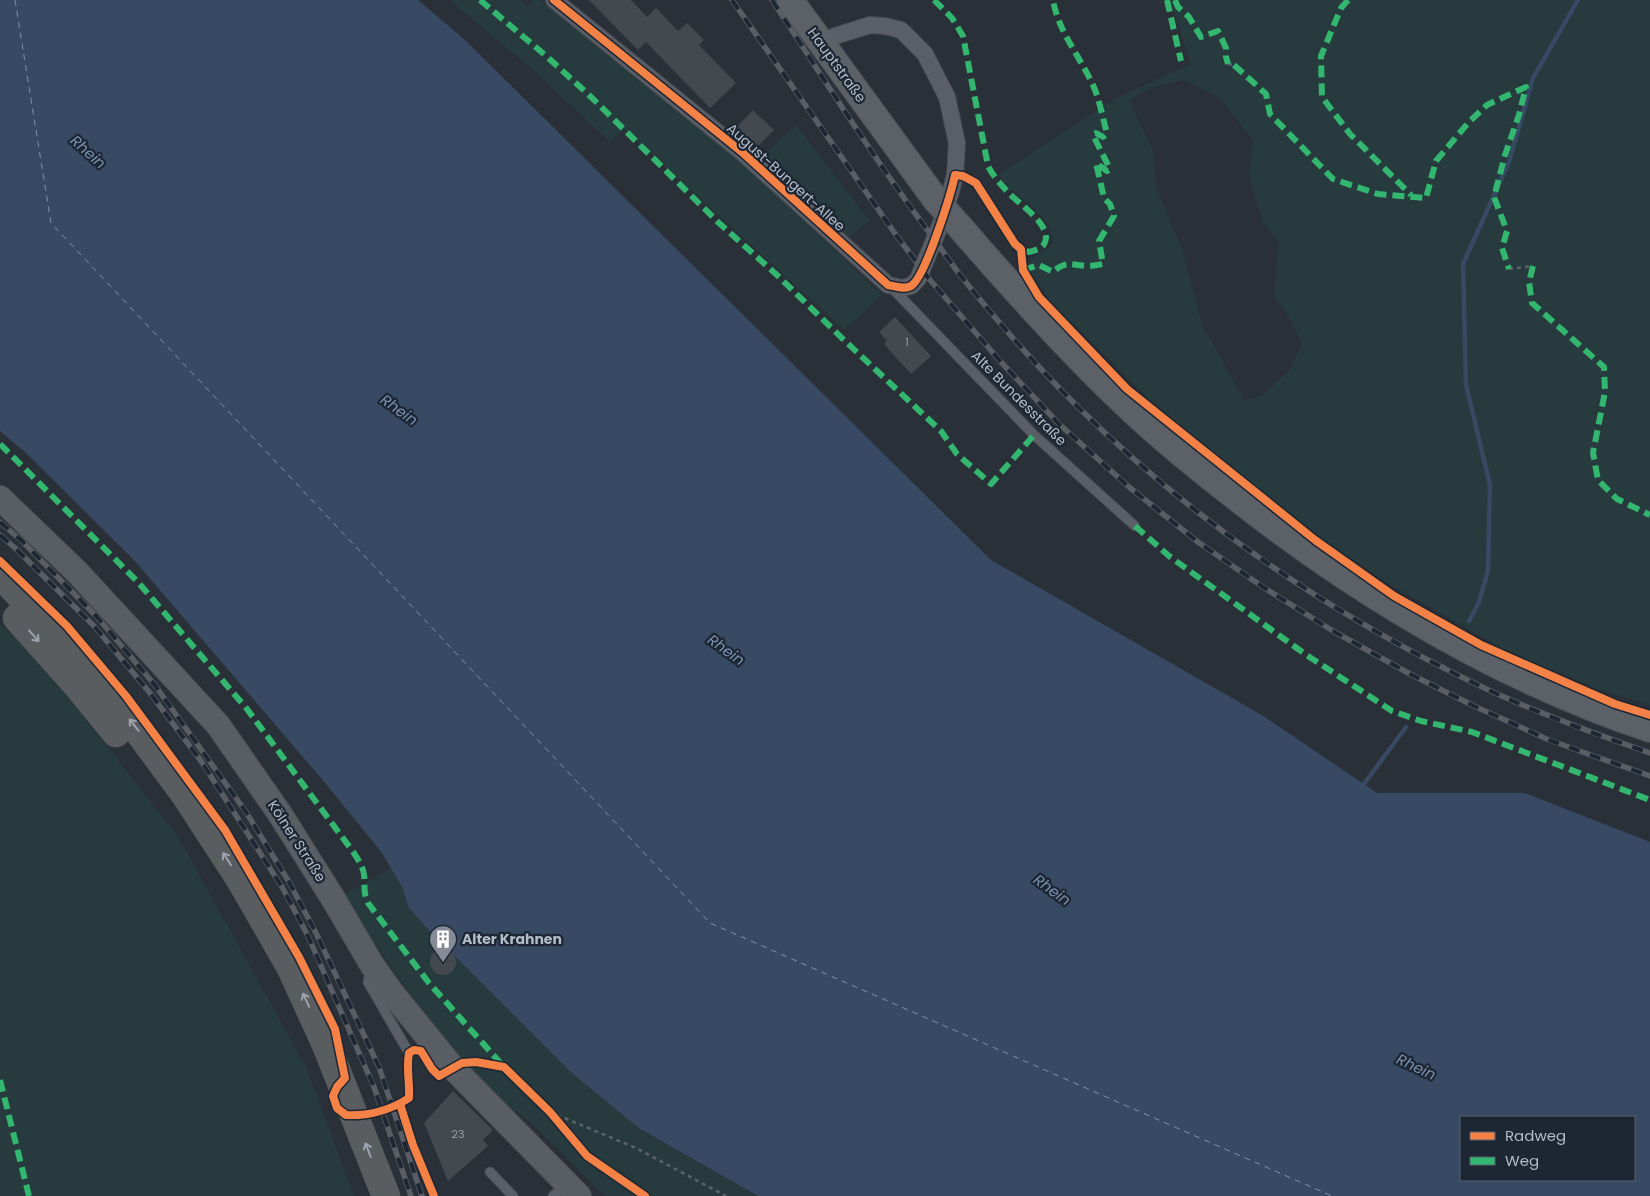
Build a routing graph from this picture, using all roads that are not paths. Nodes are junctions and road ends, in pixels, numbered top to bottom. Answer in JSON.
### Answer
{"nodes":[{"id":1,"x":554,"y":0,"type":"edge"},
{"id":2,"x":790,"y":0,"type":"edge"},
{"id":3,"x":822,"y":44,"type":"junction"},
{"id":4,"x":888,"y":284,"type":"junction"},
{"id":5,"x":0,"y":498,"type":"edge"},
{"id":6,"x":1135,"y":526,"type":"dead end"},
{"id":7,"x":0,"y":574,"type":"edge"},
{"id":8,"x":0,"y":601,"type":"edge"},
{"id":9,"x":1650,"y":728,"type":"edge"},
{"id":10,"x":372,"y":965,"type":"junction"},
{"id":11,"x":409,"y":1053,"type":"dead end"},
{"id":12,"x":490,"y":1172,"type":"dead end"},
{"id":13,"x":566,"y":1192,"type":"edge"},
{"id":14,"x":366,"y":1196,"type":"edge"},
{"id":15,"x":386,"y":1196,"type":"edge"},
{"id":16,"x":513,"y":1196,"type":"edge"}],
"edges":[{"from":1,"to":4,"type":"street","name":"August-Bungert-Allee"},
{"from":2,"to":3,"type":"main road","name":"Hauptstraße"},
{"from":3,"to":4,"type":"street"},
{"from":3,"to":9,"type":"main road","name":"Hauptstraße","bridge":true},
{"from":4,"to":6,"type":"lane","name":"Alte Bundesstraße"},
{"from":5,"to":10,"type":"street","name":"Kölner Straße"},
{"from":15,"to":7,"type":"highway","one_way":true},
{"from":8,"to":14,"type":"highway","one_way":true},
{"from":10,"to":11,"type":"lane"},
{"from":10,"to":13,"type":"street","name":"Kölner Straße"},
{"from":12,"to":16,"type":"lane"}]}
